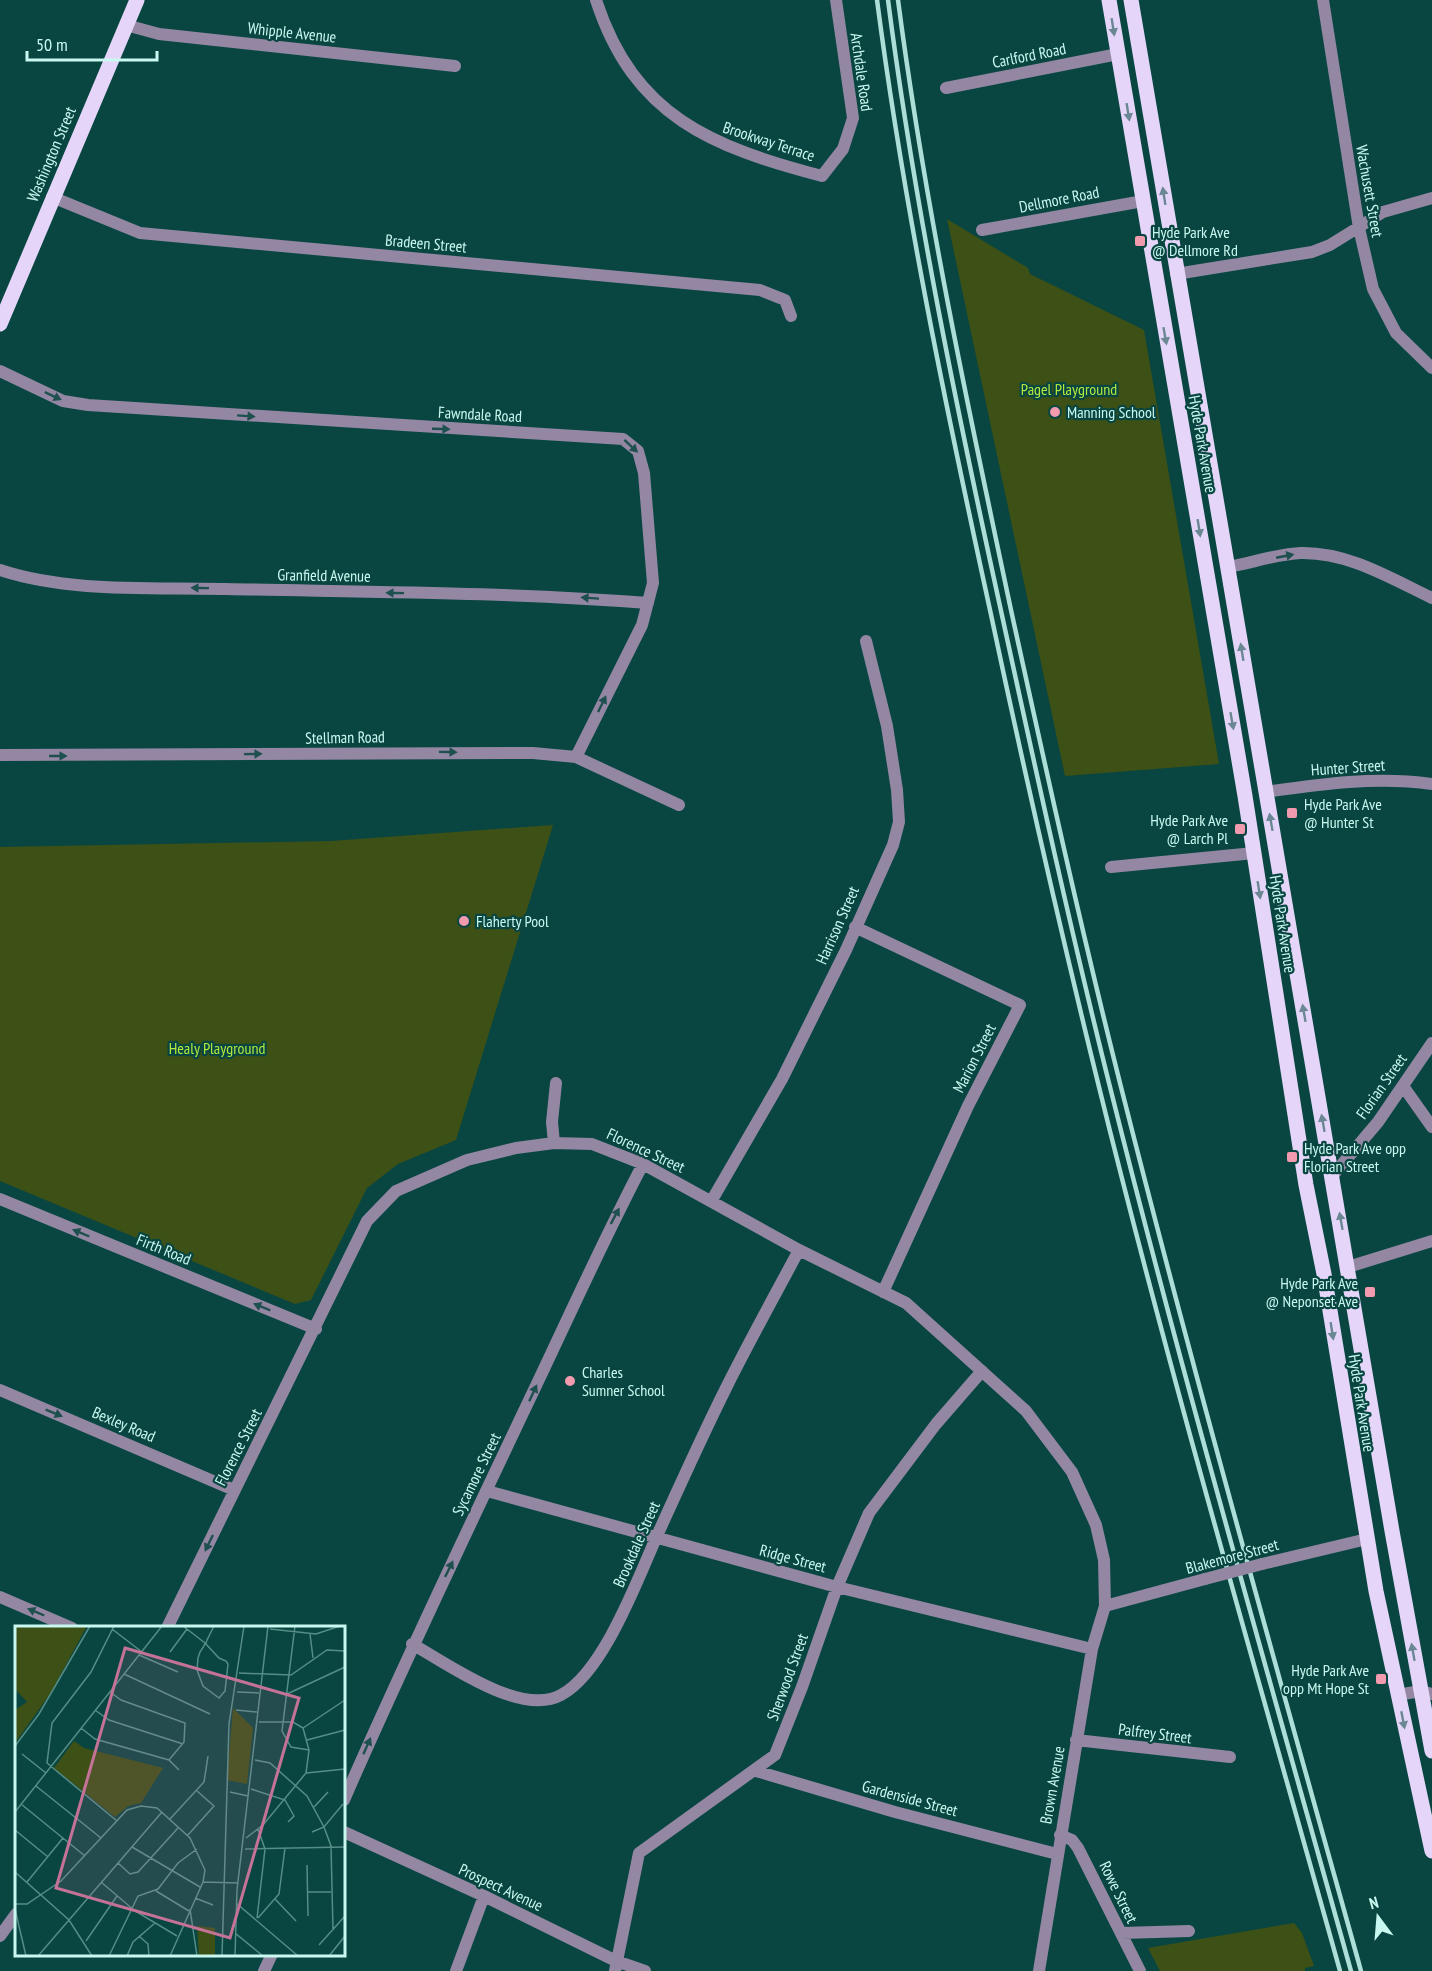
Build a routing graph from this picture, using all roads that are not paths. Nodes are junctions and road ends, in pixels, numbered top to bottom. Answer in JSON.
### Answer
{"nodes":[{"id":1,"x":137,"y":0,"type":"edge"},
{"id":2,"x":596,"y":0,"type":"edge"},
{"id":3,"x":836,"y":0,"type":"edge"},
{"id":4,"x":1109,"y":0,"type":"edge"},
{"id":5,"x":1131,"y":0,"type":"edge"},
{"id":6,"x":1324,"y":1,"type":"edge"},
{"id":7,"x":126,"y":25,"type":"junction"},
{"id":8,"x":1138,"y":50,"type":"junction"},
{"id":9,"x":1118,"y":54,"type":"junction"},
{"id":10,"x":455,"y":66,"type":"dead end"},
{"id":11,"x":946,"y":88,"type":"dead end"},
{"id":12,"x":822,"y":176,"type":"joint"},
{"id":13,"x":52,"y":197,"type":"junction"},
{"id":14,"x":1432,"y":198,"type":"edge"},
{"id":15,"x":1143,"y":201,"type":"junction"},
{"id":16,"x":1359,"y":228,"type":"junction"},
{"id":17,"x":982,"y":230,"type":"dead end"},
{"id":18,"x":1176,"y":274,"type":"junction"},
{"id":19,"x":1155,"y":279,"type":"junction"},
{"id":20,"x":791,"y":316,"type":"dead end"},
{"id":21,"x":0,"y":324,"type":"edge"},
{"id":22,"x":1432,"y":368,"type":"edge"},
{"id":23,"x":0,"y":371,"type":"edge"},
{"id":24,"x":1228,"y":567,"type":"junction"},
{"id":25,"x":0,"y":570,"type":"edge"},
{"id":26,"x":1207,"y":572,"type":"junction"},
{"id":27,"x":1432,"y":598,"type":"edge"},
{"id":28,"x":648,"y":603,"type":"junction"},
{"id":29,"x":866,"y":641,"type":"dead end"},
{"id":30,"x":0,"y":755,"type":"edge"},
{"id":31,"x":576,"y":757,"type":"junction"},
{"id":32,"x":1432,"y":784,"type":"edge"},
{"id":33,"x":1265,"y":792,"type":"junction"},
{"id":34,"x":1245,"y":796,"type":"junction"},
{"id":35,"x":679,"y":805,"type":"dead end"},
{"id":36,"x":1276,"y":851,"type":"junction"},
{"id":37,"x":1254,"y":853,"type":"junction"},
{"id":38,"x":1111,"y":867,"type":"dead end"},
{"id":39,"x":855,"y":927,"type":"junction"},
{"id":40,"x":1432,"y":1043,"type":"edge"},
{"id":41,"x":1314,"y":1070,"type":"junction"},
{"id":42,"x":1288,"y":1075,"type":"junction"},
{"id":43,"x":556,"y":1083,"type":"dead end"},
{"id":44,"x":1402,"y":1086,"type":"junction"},
{"id":45,"x":1432,"y":1127,"type":"edge"},
{"id":46,"x":554,"y":1143,"type":"junction"},
{"id":47,"x":644,"y":1164,"type":"junction"},
{"id":48,"x":1333,"y":1175,"type":"junction"},
{"id":49,"x":0,"y":1199,"type":"edge"},
{"id":50,"x":712,"y":1200,"type":"junction"},
{"id":51,"x":1432,"y":1241,"type":"edge"},
{"id":52,"x":799,"y":1250,"type":"junction"},
{"id":53,"x":1348,"y":1267,"type":"junction"},
{"id":54,"x":883,"y":1292,"type":"junction"},
{"id":55,"x":316,"y":1329,"type":"junction"},
{"id":56,"x":982,"y":1371,"type":"junction"},
{"id":57,"x":0,"y":1390,"type":"edge"},
{"id":58,"x":234,"y":1490,"type":"junction"},
{"id":59,"x":487,"y":1491,"type":"junction"},
{"id":60,"x":1392,"y":1531,"type":"junction"},
{"id":61,"x":656,"y":1539,"type":"junction"},
{"id":62,"x":1367,"y":1539,"type":"junction"},
{"id":63,"x":837,"y":1587,"type":"junction"},
{"id":64,"x":0,"y":1597,"type":"edge"},
{"id":65,"x":1105,"y":1606,"type":"junction"},
{"id":66,"x":67,"y":1626,"type":"edge"},
{"id":67,"x":168,"y":1626,"type":"edge"},
{"id":68,"x":412,"y":1644,"type":"junction"},
{"id":69,"x":1092,"y":1649,"type":"junction"},
{"id":70,"x":1426,"y":1692,"type":"edge"},
{"id":71,"x":1398,"y":1695,"type":"junction"},
{"id":72,"x":1076,"y":1740,"type":"junction"},
{"id":73,"x":1432,"y":1751,"type":"edge"},
{"id":74,"x":1230,"y":1757,"type":"dead end"},
{"id":75,"x":756,"y":1771,"type":"junction"},
{"id":76,"x":345,"y":1798,"type":"edge"},
{"id":77,"x":345,"y":1832,"type":"edge"},
{"id":78,"x":1060,"y":1835,"type":"junction"},
{"id":79,"x":1432,"y":1851,"type":"edge"},
{"id":80,"x":1057,"y":1854,"type":"junction"},
{"id":81,"x":484,"y":1896,"type":"junction"},
{"id":82,"x":15,"y":1915,"type":"edge"},
{"id":83,"x":1189,"y":1931,"type":"dead end"},
{"id":84,"x":1122,"y":1933,"type":"junction"},
{"id":85,"x":0,"y":1936,"type":"edge"},
{"id":86,"x":271,"y":1956,"type":"edge"},
{"id":87,"x":616,"y":1966,"type":"edge"},
{"id":88,"x":264,"y":1971,"type":"edge"},
{"id":89,"x":456,"y":1971,"type":"edge"},
{"id":90,"x":645,"y":1971,"type":"edge"},
{"id":91,"x":1039,"y":1971,"type":"edge"},
{"id":92,"x":1140,"y":1971,"type":"edge"}],
"edges":[{"from":1,"to":7,"type":"main road","name":"Washington Street"},
{"from":2,"to":12,"type":"street","name":"Brookway Terrace"},
{"from":3,"to":12,"type":"street","name":"Archdale Road"},
{"from":4,"to":9,"type":"main road","name":"Hyde Park Avenue","one_way":true},
{"from":5,"to":8,"type":"main road","name":"Hyde Park Avenue"},
{"from":6,"to":16,"type":"street","name":"Wachusett Street"},
{"from":7,"to":10,"type":"street","name":"Whipple Avenue"},
{"from":7,"to":13,"type":"main road","name":"Washington Street"},
{"from":8,"to":9,"type":"main road"},
{"from":18,"to":8,"type":"main road","name":"Hyde Park Avenue","one_way":true},
{"from":9,"to":11,"type":"street","name":"Carlford Road"},
{"from":9,"to":15,"type":"main road","name":"Hyde Park Avenue","one_way":true},
{"from":13,"to":20,"type":"street","name":"Bradeen Street"},
{"from":13,"to":21,"type":"main road","name":"Washington Street"},
{"from":14,"to":16,"type":"street"},
{"from":15,"to":17,"type":"street","name":"Dellmore Road"},
{"from":15,"to":19,"type":"main road","name":"Hyde Park Avenue"},
{"from":16,"to":18,"type":"street"},
{"from":16,"to":22,"type":"street","name":"Wachusett Street"},
{"from":18,"to":19,"type":"main road"},
{"from":18,"to":24,"type":"main road","name":"Hyde Park Avenue"},
{"from":19,"to":26,"type":"main road","name":"Hyde Park Avenue","one_way":true},
{"from":23,"to":28,"type":"street","name":"Fawndale Road","one_way":true},
{"from":24,"to":26,"type":"main road"},
{"from":24,"to":27,"type":"street","one_way":true},
{"from":33,"to":24,"type":"main road","name":"Hyde Park Avenue","one_way":true},
{"from":28,"to":25,"type":"street","name":"Granfield Avenue","one_way":true},
{"from":26,"to":34,"type":"main road","name":"Hyde Park Avenue","one_way":true},
{"from":31,"to":28,"type":"street","name":"Fawndale Road","one_way":true},
{"from":29,"to":39,"type":"street","name":"Harrison Street"},
{"from":30,"to":31,"type":"street","name":"Stellman Road","one_way":true},
{"from":31,"to":35,"type":"street","name":"Stellman Road"},
{"from":32,"to":33,"type":"street","name":"Hunter Street"},
{"from":33,"to":34,"type":"main road"},
{"from":36,"to":33,"type":"main road","name":"Hyde Park Avenue","one_way":true},
{"from":34,"to":37,"type":"main road","name":"Hyde Park Avenue"},
{"from":36,"to":37,"type":"main road"},
{"from":41,"to":36,"type":"main road","name":"Hyde Park Avenue","one_way":true},
{"from":37,"to":38,"type":"street"},
{"from":37,"to":42,"type":"main road","name":"Hyde Park Avenue","one_way":true},
{"from":39,"to":50,"type":"street","name":"Harrison Street"},
{"from":39,"to":54,"type":"street","name":"Marion Street"},
{"from":40,"to":44,"type":"street","name":"Florian Street"},
{"from":41,"to":42,"type":"main road"},
{"from":48,"to":41,"type":"main road","name":"Hyde Park Avenue","one_way":true},
{"from":42,"to":62,"type":"main road","name":"Hyde Park Avenue","one_way":true},
{"from":43,"to":46,"type":"street"},
{"from":44,"to":45,"type":"street"},
{"from":44,"to":48,"type":"street","name":"Florian Street"},
{"from":46,"to":47,"type":"street","name":"Florence Street"},
{"from":46,"to":55,"type":"street","name":"Florence Street"},
{"from":47,"to":50,"type":"street","name":"Florence Street"},
{"from":59,"to":47,"type":"street","name":"Sycamore Street","one_way":true},
{"from":53,"to":48,"type":"main road","name":"Hyde Park Avenue","one_way":true},
{"from":55,"to":49,"type":"street","name":"Firth Road","one_way":true},
{"from":50,"to":52,"type":"street","name":"Florence Street"},
{"from":51,"to":53,"type":"street"},
{"from":52,"to":54,"type":"street","name":"Florence Street"},
{"from":52,"to":61,"type":"street","name":"Brookdale Street"},
{"from":53,"to":60,"type":"main road","name":"Hyde Park Avenue"},
{"from":54,"to":56,"type":"street","name":"Florence Street"},
{"from":55,"to":58,"type":"street","name":"Florence Street"},
{"from":56,"to":63,"type":"street","name":"Sherwood Street"},
{"from":56,"to":65,"type":"street","name":"Florence Street"},
{"from":57,"to":58,"type":"street","name":"Bexley Road","one_way":true},
{"from":58,"to":67,"type":"street","name":"Florence Street","one_way":true},
{"from":59,"to":61,"type":"street","name":"Ridge Street"},
{"from":68,"to":59,"type":"street","name":"Sycamore Street","one_way":true},
{"from":60,"to":62,"type":"main road"},
{"from":70,"to":60,"type":"main road","name":"Hyde Park Avenue","one_way":true},
{"from":61,"to":63,"type":"street","name":"Ridge Street"},
{"from":61,"to":68,"type":"street","name":"Brookdale Street"},
{"from":62,"to":65,"type":"street","name":"Blakemore Street","bridge":true},
{"from":62,"to":71,"type":"main road","name":"Hyde Park Avenue"},
{"from":63,"to":69,"type":"street","name":"Ridge Street"},
{"from":63,"to":75,"type":"street","name":"Sherwood Street"},
{"from":66,"to":64,"type":"street","one_way":true},
{"from":65,"to":69,"type":"street","name":"Brown Avenue"},
{"from":76,"to":68,"type":"street","name":"Sycamore Street","one_way":true},
{"from":69,"to":72,"type":"street","name":"Brown Avenue"},
{"from":70,"to":71,"type":"street"},
{"from":70,"to":73,"type":"main road","name":"Hyde Park Avenue"},
{"from":71,"to":79,"type":"main road","name":"Hyde Park Avenue","one_way":true},
{"from":72,"to":74,"type":"street","name":"Palfrey Street"},
{"from":72,"to":78,"type":"street","name":"Brown Avenue"},
{"from":75,"to":80,"type":"street","name":"Gardenside Street"},
{"from":75,"to":87,"type":"street","name":"Sherwood Street"},
{"from":77,"to":81,"type":"street","name":"Prospect Avenue"},
{"from":78,"to":80,"type":"street","name":"Brown Avenue"},
{"from":78,"to":84,"type":"street","name":"Rowe Street"},
{"from":80,"to":91,"type":"street","name":"Brown Avenue"},
{"from":81,"to":87,"type":"street","name":"Prospect Avenue"},
{"from":81,"to":89,"type":"street"},
{"from":82,"to":85,"type":"street"},
{"from":83,"to":84,"type":"street"},
{"from":84,"to":92,"type":"street","name":"Rowe Street"},
{"from":86,"to":88,"type":"street"},
{"from":87,"to":90,"type":"street","name":"Prospect Avenue"}]}
